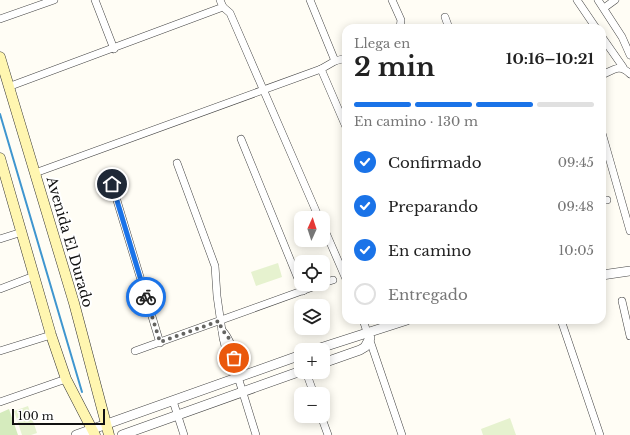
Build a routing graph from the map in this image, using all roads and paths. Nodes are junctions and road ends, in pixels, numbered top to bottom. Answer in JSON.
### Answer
{"nodes":[{"id":1,"x":54,"y":0,"type":"edge"},
{"id":2,"x":95,"y":0,"type":"edge"},
{"id":3,"x":220,"y":0,"type":"edge"},
{"id":4,"x":310,"y":0,"type":"edge"},
{"id":5,"x":392,"y":0,"type":"edge"},
{"id":6,"x":577,"y":0,"type":"edge"},
{"id":7,"x":598,"y":0,"type":"edge"},
{"id":8,"x":615,"y":0,"type":"edge"},
{"id":9,"x":223,"y":7,"type":"junction"},
{"id":10,"x":604,"y":8,"type":"junction"},
{"id":11,"x":445,"y":17,"type":"dead end"},
{"id":12,"x":0,"y":19,"type":"edge"},
{"id":13,"x":400,"y":24,"type":"edge"},
{"id":14,"x":448,"y":24,"type":"edge"},
{"id":15,"x":593,"y":24,"type":"edge"},
{"id":16,"x":606,"y":43,"type":"edge"},
{"id":17,"x":114,"y":49,"type":"junction"},
{"id":18,"x":630,"y":55,"type":"edge"},
{"id":19,"x":0,"y":57,"type":"edge"},
{"id":20,"x":342,"y":59,"type":"edge"},
{"id":21,"x":335,"y":61,"type":"junction"},
{"id":22,"x":623,"y":67,"type":"junction"},
{"id":23,"x":321,"y":69,"type":"junction"},
{"id":24,"x":606,"y":73,"type":"edge"},
{"id":25,"x":630,"y":74,"type":"edge"},
{"id":26,"x":8,"y":87,"type":"junction"},
{"id":27,"x":264,"y":90,"type":"junction"},
{"id":28,"x":342,"y":118,"type":"edge"},
{"id":29,"x":241,"y":139,"type":"dead end"},
{"id":30,"x":606,"y":147,"type":"edge"},
{"id":31,"x":0,"y":158,"type":"edge"},
{"id":32,"x":177,"y":164,"type":"dead end"},
{"id":33,"x":35,"y":173,"type":"junction"},
{"id":34,"x":112,"y":184,"type":"dead end"},
{"id":35,"x":316,"y":211,"type":"edge"},
{"id":36,"x":630,"y":231,"type":"edge"},
{"id":37,"x":22,"y":232,"type":"junction"},
{"id":38,"x":0,"y":239,"type":"edge"},
{"id":39,"x":330,"y":241,"type":"edge"},
{"id":40,"x":342,"y":266,"type":"edge"},
{"id":41,"x":294,"y":269,"type":"edge"},
{"id":42,"x":630,"y":271,"type":"edge"},
{"id":43,"x":606,"y":274,"type":"edge"},
{"id":44,"x":34,"y":276,"type":"junction"},
{"id":45,"x":333,"y":280,"type":"dead end"},
{"id":46,"x":330,"y":281,"type":"edge"},
{"id":47,"x":0,"y":289,"type":"edge"},
{"id":48,"x":303,"y":291,"type":"edge"},
{"id":49,"x":622,"y":302,"type":"dead end"},
{"id":50,"x":219,"y":321,"type":"junction"},
{"id":51,"x":365,"y":324,"type":"edge"},
{"id":52,"x":397,"y":324,"type":"edge"},
{"id":53,"x":562,"y":324,"type":"edge"},
{"id":54,"x":51,"y":335,"type":"junction"},
{"id":55,"x":369,"y":335,"type":"junction"},
{"id":56,"x":630,"y":336,"type":"edge"},
{"id":57,"x":160,"y":342,"type":"junction"},
{"id":58,"x":330,"y":346,"type":"edge"},
{"id":59,"x":0,"y":351,"type":"edge"},
{"id":60,"x":135,"y":351,"type":"dead end"},
{"id":61,"x":294,"y":357,"type":"edge"},
{"id":62,"x":330,"y":361,"type":"edge"},
{"id":63,"x":294,"y":373,"type":"edge"},
{"id":64,"x":238,"y":377,"type":"junction"},
{"id":65,"x":66,"y":379,"type":"junction"},
{"id":66,"x":242,"y":391,"type":"junction"},
{"id":67,"x":173,"y":401,"type":"junction"},
{"id":68,"x":0,"y":402,"type":"edge"},
{"id":69,"x":178,"y":415,"type":"junction"},
{"id":70,"x":324,"y":423,"type":"edge"},
{"id":71,"x":105,"y":425,"type":"junction"},
{"id":72,"x":93,"y":432,"type":"edge"},
{"id":73,"x":76,"y":435,"type":"edge"},
{"id":74,"x":109,"y":435,"type":"edge"},
{"id":75,"x":122,"y":435,"type":"edge"},
{"id":76,"x":184,"y":435,"type":"edge"},
{"id":77,"x":256,"y":435,"type":"edge"},
{"id":78,"x":328,"y":435,"type":"edge"},
{"id":79,"x":402,"y":435,"type":"edge"},
{"id":80,"x":600,"y":435,"type":"edge"}],
"edges":[{"from":1,"to":12,"type":"street"},
{"from":2,"to":17,"type":"street"},
{"from":3,"to":9,"type":"street"},
{"from":4,"to":21,"type":"street"},
{"from":5,"to":13,"type":"street"},
{"from":6,"to":15,"type":"street"},
{"from":7,"to":10,"type":"street"},
{"from":8,"to":10,"type":"street"},
{"from":9,"to":17,"type":"street"},
{"from":9,"to":27,"type":"street"},
{"from":10,"to":18,"type":"street"},
{"from":11,"to":14,"type":"street"},
{"from":16,"to":22,"type":"street"},
{"from":17,"to":26,"type":"street"},
{"from":19,"to":26,"type":"main road","name":"Avenida El Durado"},
{"from":20,"to":21,"type":"street"},
{"from":21,"to":23,"type":"street"},
{"from":22,"to":24,"type":"street"},
{"from":22,"to":25,"type":"street"},
{"from":23,"to":27,"type":"street"},
{"from":23,"to":28,"type":"street"},
{"from":26,"to":33,"type":"main road","name":"Avenida El Durado"},
{"from":27,"to":33,"type":"street"},
{"from":27,"to":35,"type":"street"},
{"from":29,"to":41,"type":"street"},
{"from":30,"to":36,"type":"street"},
{"from":31,"to":37,"type":"main road"},
{"from":32,"to":50,"type":"street"},
{"from":33,"to":71,"type":"main road","name":"Avenida El Durado"},
{"from":34,"to":57,"type":"street"},
{"from":37,"to":38,"type":"street"},
{"from":37,"to":44,"type":"main road"},
{"from":39,"to":40,"type":"street"},
{"from":42,"to":43,"type":"street"},
{"from":44,"to":47,"type":"street"},
{"from":44,"to":54,"type":"main road"},
{"from":45,"to":46,"type":"street"},
{"from":48,"to":50,"type":"street"},
{"from":49,"to":56,"type":"street"},
{"from":50,"to":57,"type":"street"},
{"from":50,"to":64,"type":"street"},
{"from":51,"to":55,"type":"street"},
{"from":52,"to":55,"type":"street"},
{"from":53,"to":80,"type":"street"},
{"from":54,"to":59,"type":"street"},
{"from":54,"to":65,"type":"main road"},
{"from":55,"to":58,"type":"street"},
{"from":55,"to":62,"type":"street"},
{"from":55,"to":79,"type":"street"},
{"from":57,"to":60,"type":"street"},
{"from":61,"to":64,"type":"street"},
{"from":63,"to":66,"type":"street"},
{"from":64,"to":66,"type":"street"},
{"from":64,"to":67,"type":"street"},
{"from":65,"to":68,"type":"street"},
{"from":65,"to":72,"type":"main road"},
{"from":66,"to":69,"type":"street"},
{"from":66,"to":77,"type":"street"},
{"from":67,"to":69,"type":"street"},
{"from":67,"to":71,"type":"street"},
{"from":69,"to":75,"type":"street"},
{"from":69,"to":76,"type":"street"},
{"from":70,"to":78,"type":"street"},
{"from":71,"to":72,"type":"street"},
{"from":71,"to":74,"type":"main road","name":"Avenida El Durado"},
{"from":72,"to":73,"type":"street"}]}
